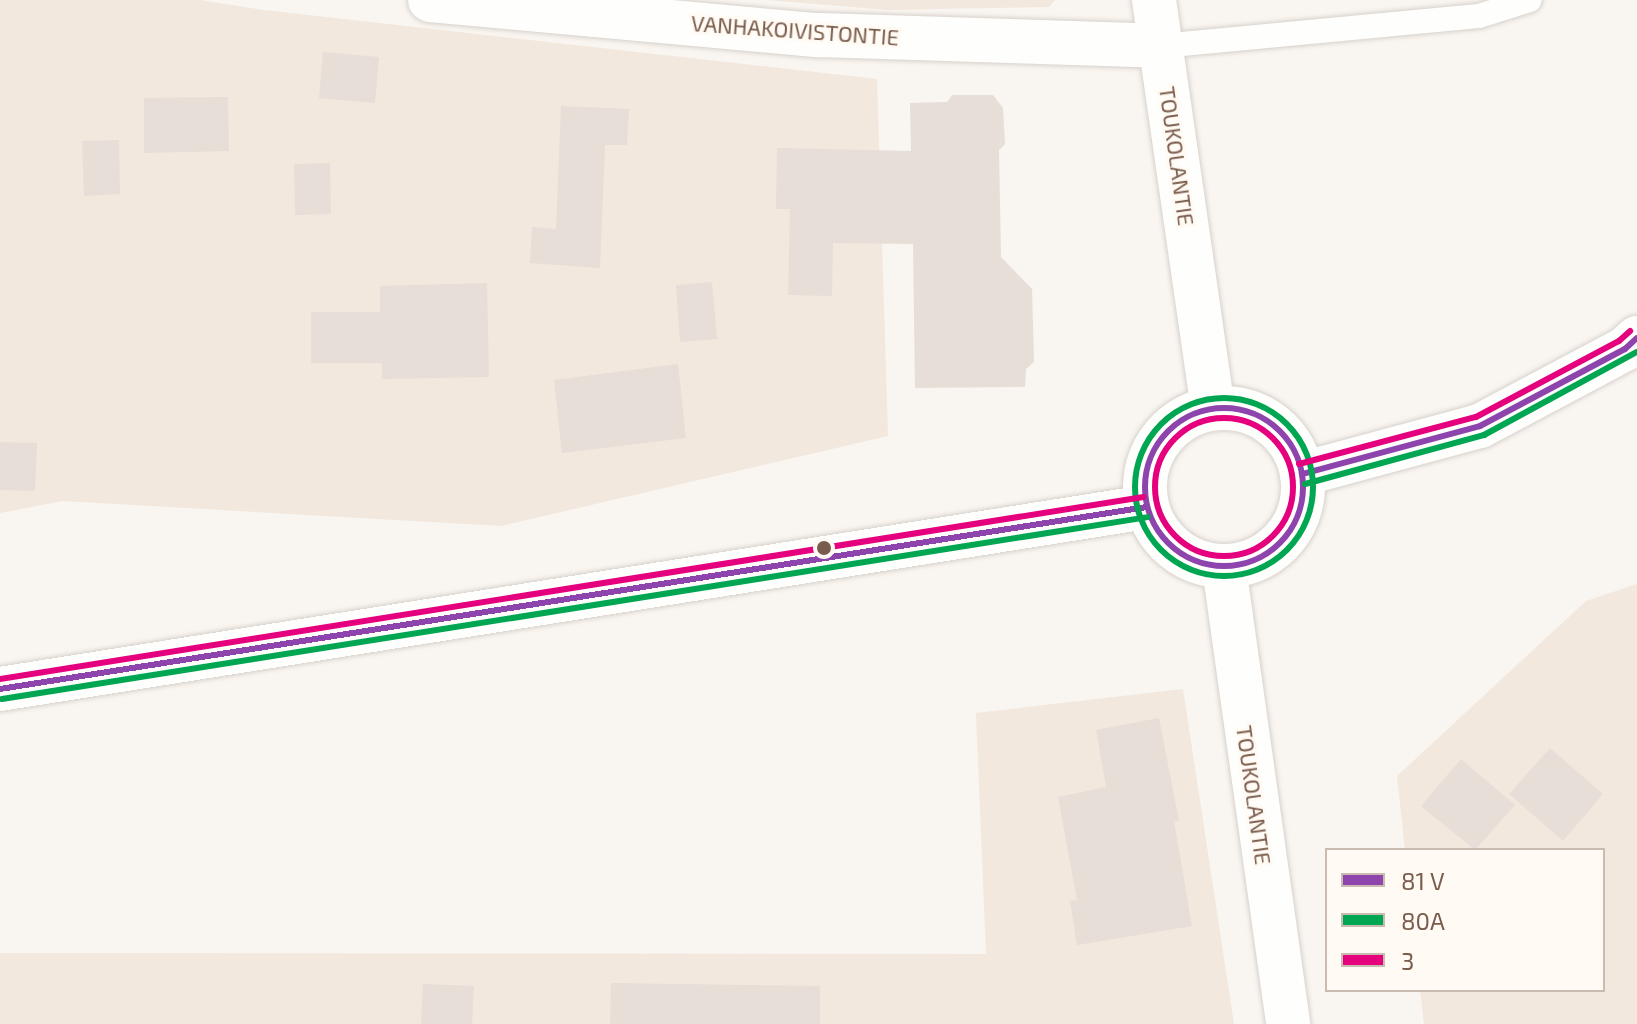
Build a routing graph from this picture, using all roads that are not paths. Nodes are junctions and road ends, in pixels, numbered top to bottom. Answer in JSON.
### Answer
{"nodes":[{"id":1,"x":430,"y":0,"type":"edge"},
{"id":2,"x":1154,"y":0,"type":"edge"},
{"id":3,"x":1530,"y":0,"type":"edge"},
{"id":4,"x":1161,"y":46,"type":"junction"},
{"id":5,"x":1637,"y":338,"type":"edge"},
{"id":6,"x":1213,"y":408,"type":"junction"},
{"id":7,"x":1302,"y":474,"type":"junction"},
{"id":8,"x":1146,"y":507,"type":"junction"},
{"id":9,"x":1224,"y":567,"type":"junction"},
{"id":10,"x":0,"y":689,"type":"edge"},
{"id":11,"x":1288,"y":1024,"type":"edge"}],
"edges":[{"from":1,"to":4,"type":"main road","name":"VANHAKOIVISTONTIE"},
{"from":2,"to":4,"type":"main road","name":"TOUKOLANTIE"},
{"from":3,"to":4,"type":"lane"},
{"from":4,"to":6,"type":"main road","name":"TOUKOLANTIE"},
{"from":5,"to":7,"type":"main road"},
{"from":6,"to":7,"type":"main road"},
{"from":6,"to":8,"type":"main road"},
{"from":7,"to":9,"type":"main road"},
{"from":8,"to":9,"type":"main road"},
{"from":8,"to":10,"type":"main road"},
{"from":9,"to":11,"type":"main road","name":"TOUKOLANTIE"}]}
